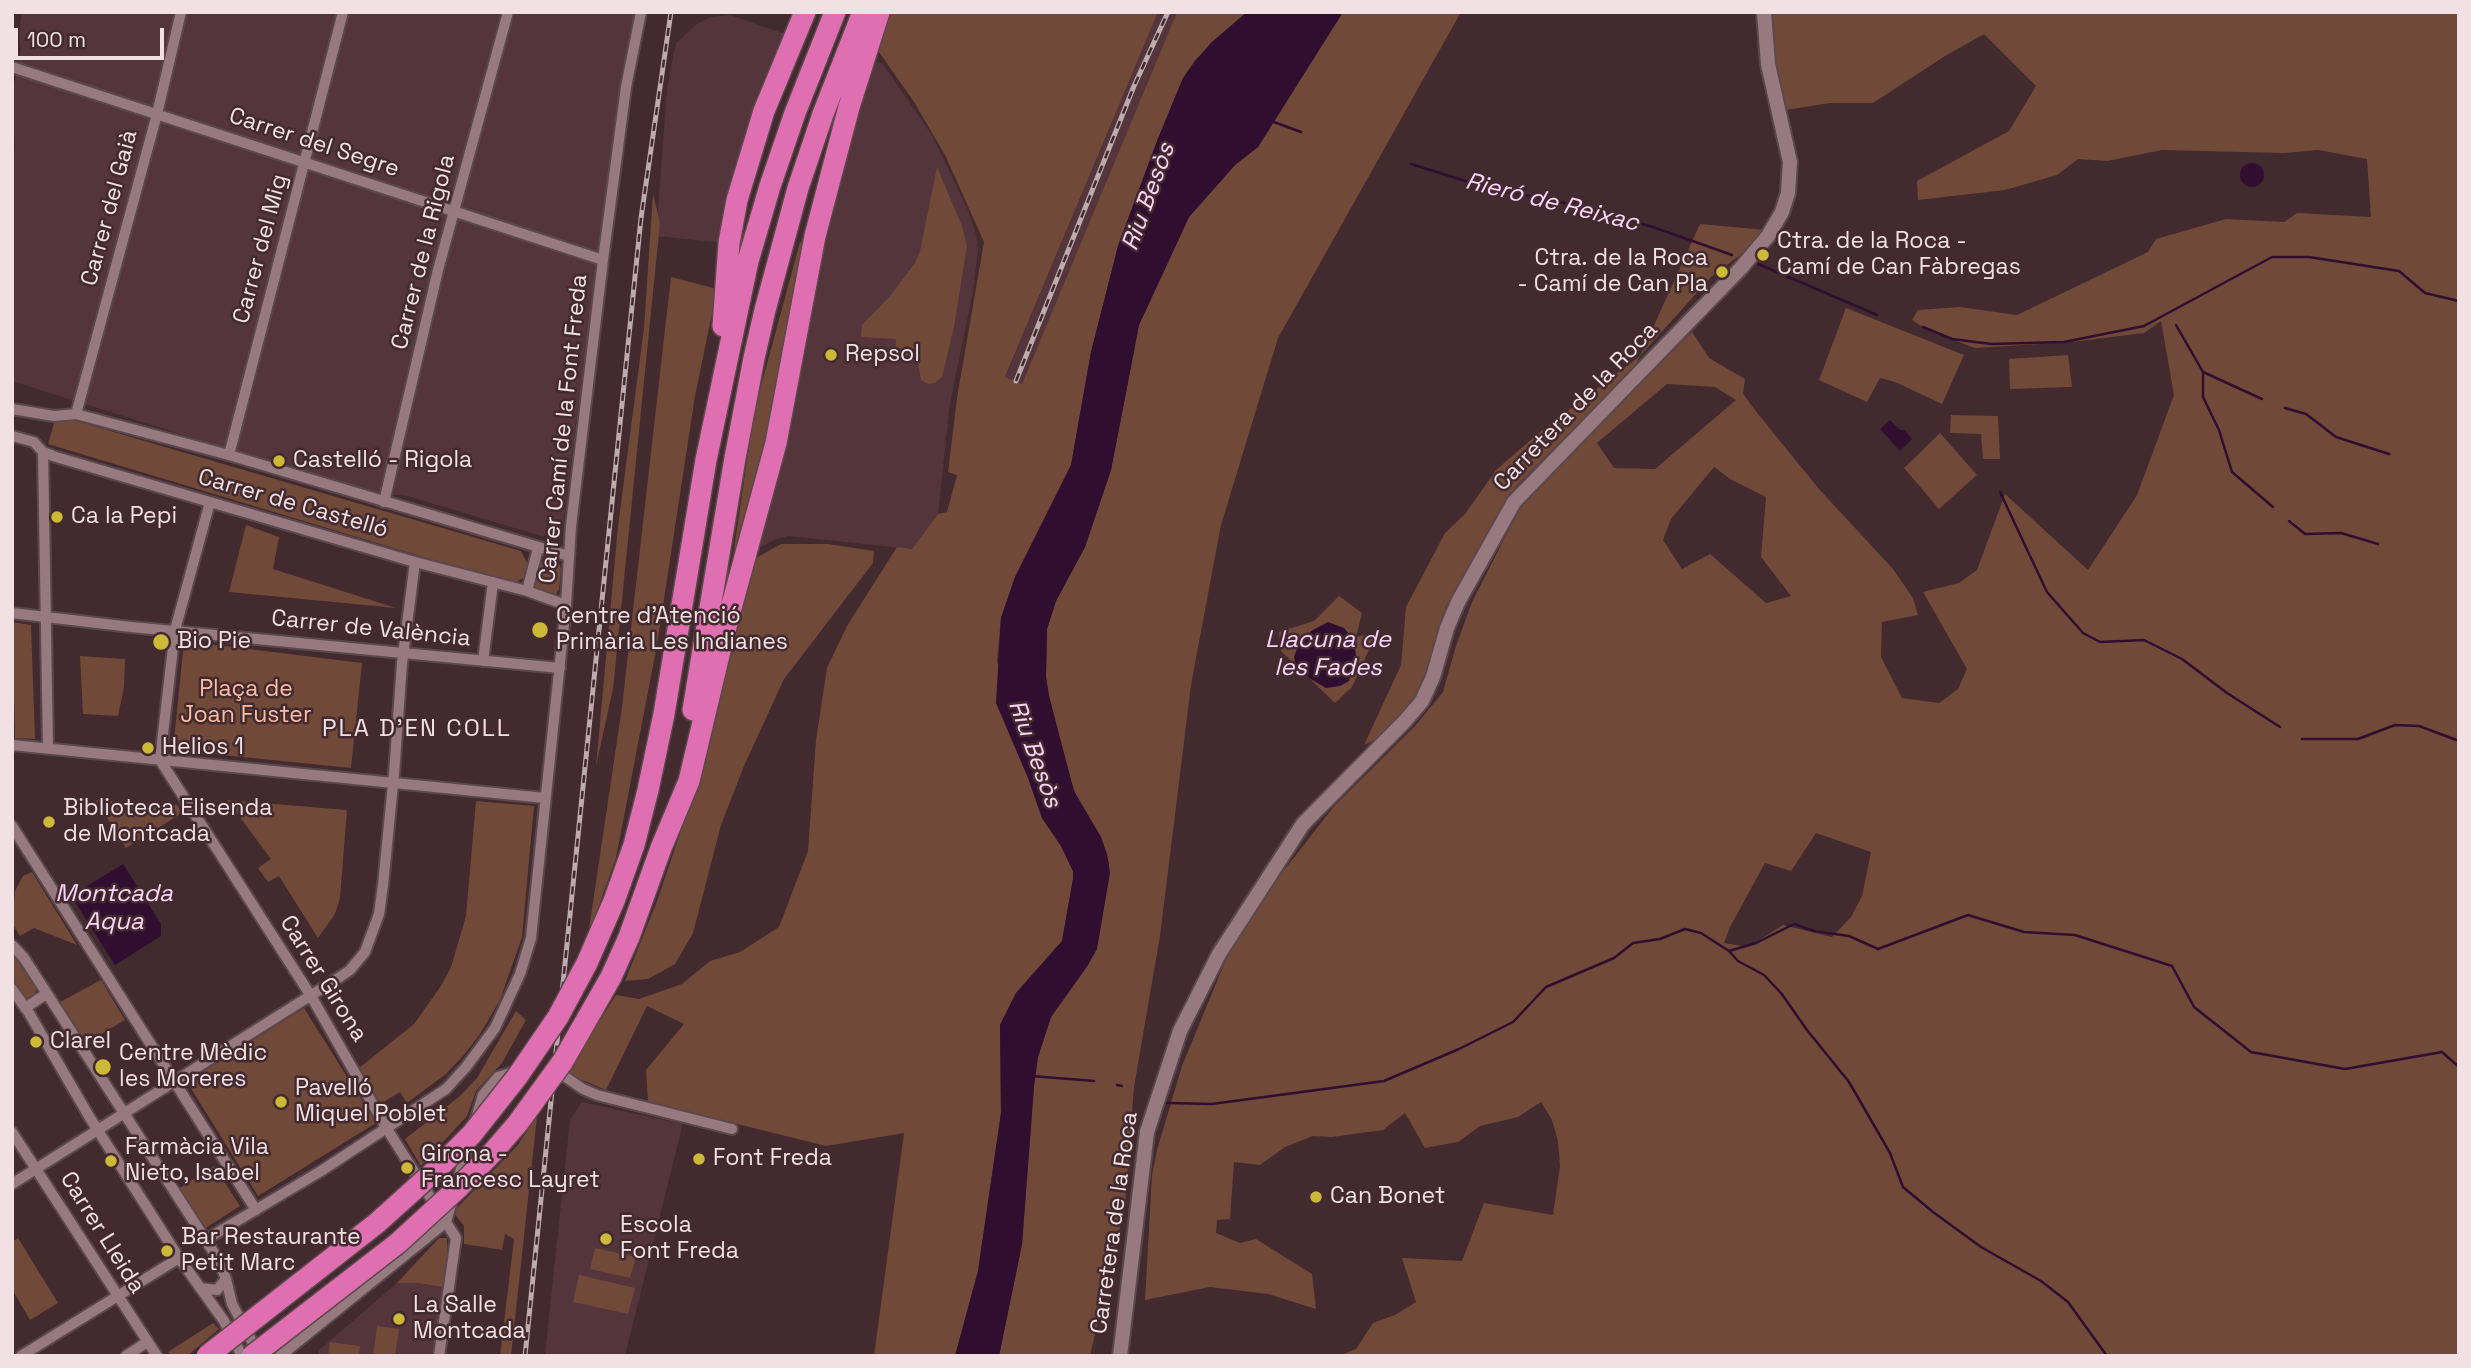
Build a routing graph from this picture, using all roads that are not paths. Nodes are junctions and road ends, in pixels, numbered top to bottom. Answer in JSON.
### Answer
{"nodes":[{"id":1,"x":181,"y":12,"type":"edge"},
{"id":2,"x":343,"y":12,"type":"edge"},
{"id":3,"x":508,"y":12,"type":"edge"},
{"id":4,"x":641,"y":12,"type":"edge"},
{"id":5,"x":804,"y":12,"type":"edge"},
{"id":6,"x":835,"y":12,"type":"edge"},
{"id":7,"x":863,"y":12,"type":"edge"},
{"id":8,"x":879,"y":12,"type":"edge"},
{"id":9,"x":1765,"y":12,"type":"edge"},
{"id":10,"x":12,"y":67,"type":"edge"},
{"id":11,"x":157,"y":114,"type":"junction"},
{"id":12,"x":305,"y":162,"type":"junction"},
{"id":13,"x":455,"y":211,"type":"junction"},
{"id":14,"x":603,"y":260,"type":"junction"},
{"id":15,"x":719,"y":393,"type":"junction"},
{"id":16,"x":12,"y":409,"type":"edge"},
{"id":17,"x":76,"y":414,"type":"junction"},
{"id":18,"x":12,"y":436,"type":"edge"},
{"id":19,"x":43,"y":452,"type":"junction"},
{"id":20,"x":229,"y":455,"type":"junction"},
{"id":21,"x":210,"y":502,"type":"junction"},
{"id":22,"x":384,"y":502,"type":"junction"},
{"id":23,"x":538,"y":548,"type":"junction"},
{"id":24,"x":569,"y":556,"type":"junction"},
{"id":25,"x":415,"y":562,"type":"junction"},
{"id":26,"x":493,"y":582,"type":"junction"},
{"id":27,"x":527,"y":591,"type":"junction"},
{"id":28,"x":566,"y":605,"type":"junction"},
{"id":29,"x":12,"y":613,"type":"edge"},
{"id":30,"x":46,"y":616,"type":"junction"},
{"id":31,"x":175,"y":630,"type":"junction"},
{"id":32,"x":403,"y":654,"type":"junction"},
{"id":33,"x":482,"y":661,"type":"junction"},
{"id":34,"x":559,"y":668,"type":"junction"},
{"id":35,"x":12,"y":745,"type":"edge"},
{"id":36,"x":48,"y":748,"type":"junction"},
{"id":37,"x":160,"y":760,"type":"junction"},
{"id":38,"x":393,"y":783,"type":"junction"},
{"id":39,"x":545,"y":798,"type":"junction"},
{"id":40,"x":12,"y":826,"type":"edge"},
{"id":41,"x":661,"y":848,"type":"junction"},
{"id":42,"x":12,"y":945,"type":"edge"},
{"id":43,"x":12,"y":989,"type":"edge"},
{"id":44,"x":46,"y":994,"type":"junction"},
{"id":45,"x":311,"y":996,"type":"junction"},
{"id":46,"x":25,"y":1008,"type":"junction"},
{"id":47,"x":532,"y":1071,"type":"dead end"},
{"id":48,"x":567,"y":1078,"type":"dead end"},
{"id":49,"x":176,"y":1082,"type":"junction"},
{"id":50,"x":123,"y":1114,"type":"junction"},
{"id":51,"x":97,"y":1129,"type":"junction"},
{"id":52,"x":387,"y":1129,"type":"junction"},
{"id":53,"x":732,"y":1129,"type":"dead end"},
{"id":54,"x":12,"y":1132,"type":"edge"},
{"id":55,"x":37,"y":1168,"type":"junction"},
{"id":56,"x":12,"y":1184,"type":"edge"},
{"id":57,"x":256,"y":1210,"type":"junction"},
{"id":58,"x":446,"y":1223,"type":"junction"},
{"id":59,"x":205,"y":1240,"type":"junction"},
{"id":60,"x":179,"y":1258,"type":"junction"},
{"id":61,"x":226,"y":1279,"type":"junction"},
{"id":62,"x":200,"y":1288,"type":"junction"},
{"id":63,"x":117,"y":1297,"type":"junction"},
{"id":64,"x":302,"y":1339,"type":"junction"},
{"id":65,"x":147,"y":1342,"type":"junction"},
{"id":66,"x":21,"y":1356,"type":"edge"},
{"id":67,"x":126,"y":1356,"type":"edge"},
{"id":68,"x":156,"y":1356,"type":"edge"},
{"id":69,"x":207,"y":1356,"type":"edge"},
{"id":70,"x":242,"y":1356,"type":"edge"},
{"id":71,"x":252,"y":1356,"type":"edge"},
{"id":72,"x":259,"y":1356,"type":"edge"},
{"id":73,"x":280,"y":1356,"type":"edge"},
{"id":74,"x":295,"y":1356,"type":"edge"},
{"id":75,"x":439,"y":1356,"type":"edge"},
{"id":76,"x":1120,"y":1356,"type":"edge"}],
"edges":[{"from":1,"to":11,"type":"street","name":"Carrer del Gaià"},
{"from":2,"to":12,"type":"street","name":"Carrer del Mig"},
{"from":3,"to":13,"type":"street","name":"Carrer de la Rigola"},
{"from":4,"to":14,"type":"street","name":"Carrer Camí de la Font Freda"},
{"from":5,"to":15,"type":"highway"},
{"from":6,"to":15,"type":"highway"},
{"from":7,"to":41,"type":"highway"},
{"from":8,"to":41,"type":"highway"},
{"from":9,"to":76,"type":"street","name":"Carretera de la Roca"},
{"from":10,"to":11,"type":"street","name":"Carrer del Segre"},
{"from":11,"to":12,"type":"street","name":"Carrer del Segre"},
{"from":11,"to":17,"type":"street","name":"Carrer del Gaià"},
{"from":12,"to":13,"type":"street","name":"Carrer del Segre"},
{"from":12,"to":20,"type":"street","name":"Carrer del Mig"},
{"from":13,"to":14,"type":"street","name":"Carrer del Segre"},
{"from":13,"to":22,"type":"street","name":"Carrer de la Rigola"},
{"from":14,"to":24,"type":"street","name":"Carrer Camí de la Font Freda"},
{"from":15,"to":69,"type":"highway","bridge":true},
{"from":16,"to":17,"type":"street","name":"Carrer de Castelló"},
{"from":17,"to":20,"type":"street","name":"Carrer de Castelló"},
{"from":18,"to":19,"type":"street","name":"Carrer de Castelló"},
{"from":19,"to":21,"type":"street","name":"Carrer de Castelló"},
{"from":19,"to":30,"type":"street"},
{"from":20,"to":22,"type":"street","name":"Carrer de Castelló"},
{"from":21,"to":25,"type":"street","name":"Carrer de Castelló"},
{"from":21,"to":31,"type":"street"},
{"from":22,"to":23,"type":"street","name":"Carrer de Castelló"},
{"from":23,"to":24,"type":"street","name":"Carrer de Castelló"},
{"from":23,"to":27,"type":"street"},
{"from":24,"to":28,"type":"street","name":"Carrer Camí de la Font Freda"},
{"from":25,"to":26,"type":"street","name":"Carrer de Castelló"},
{"from":25,"to":32,"type":"street"},
{"from":26,"to":27,"type":"street","name":"Carrer de Castelló"},
{"from":26,"to":33,"type":"street"},
{"from":27,"to":28,"type":"street","name":"Carrer de Castelló"},
{"from":28,"to":34,"type":"street","name":"Carrer Camí de la Font Freda"},
{"from":29,"to":30,"type":"street","name":"Carrer de València"},
{"from":30,"to":31,"type":"street","name":"Carrer de València"},
{"from":30,"to":36,"type":"street"},
{"from":31,"to":32,"type":"street","name":"Carrer de València"},
{"from":31,"to":37,"type":"street"},
{"from":32,"to":33,"type":"street","name":"Carrer de València"},
{"from":32,"to":38,"type":"street"},
{"from":33,"to":34,"type":"street","name":"Carrer de València"},
{"from":34,"to":39,"type":"street","name":"Carrer Camí de la Font Freda"},
{"from":35,"to":36,"type":"street"},
{"from":36,"to":37,"type":"street"},
{"from":37,"to":38,"type":"street"},
{"from":37,"to":45,"type":"street","name":"Carrer Girona"},
{"from":38,"to":39,"type":"street"},
{"from":38,"to":45,"type":"street"},
{"from":39,"to":52,"type":"street","name":"Carrer Camí de la Font Freda"},
{"from":40,"to":49,"type":"street"},
{"from":41,"to":71,"type":"highway","bridge":true},
{"from":42,"to":44,"type":"street"},
{"from":43,"to":46,"type":"street"},
{"from":44,"to":46,"type":"street"},
{"from":44,"to":50,"type":"street"},
{"from":45,"to":49,"type":"street"},
{"from":45,"to":52,"type":"street","name":"Carrer Girona"},
{"from":46,"to":51,"type":"street"},
{"from":47,"to":58,"type":"street"},
{"from":48,"to":53,"type":"street"},
{"from":49,"to":50,"type":"street"},
{"from":49,"to":57,"type":"street"},
{"from":50,"to":51,"type":"street"},
{"from":50,"to":59,"type":"street"},
{"from":51,"to":55,"type":"street"},
{"from":51,"to":60,"type":"street"},
{"from":52,"to":57,"type":"street","name":"Carrer Camí de la Font Freda"},
{"from":52,"to":58,"type":"street","name":"Carrer Girona"},
{"from":54,"to":55,"type":"street","name":"Carrer Lleida"},
{"from":55,"to":56,"type":"street"},
{"from":55,"to":63,"type":"street","name":"Carrer Lleida"},
{"from":57,"to":59,"type":"street","name":"Carrer Camí de la Font Freda"},
{"from":58,"to":64,"type":"street"},
{"from":58,"to":75,"type":"street"},
{"from":59,"to":61,"type":"street"},
{"from":60,"to":62,"type":"street"},
{"from":60,"to":63,"type":"street"},
{"from":61,"to":62,"type":"street"},
{"from":61,"to":72,"type":"street"},
{"from":62,"to":70,"type":"street"},
{"from":63,"to":65,"type":"street","name":"Carrer Lleida"},
{"from":63,"to":66,"type":"street"},
{"from":64,"to":73,"type":"street"},
{"from":64,"to":74,"type":"street"},
{"from":65,"to":67,"type":"street"},
{"from":65,"to":68,"type":"street","name":"Carrer Lleida"}]}
